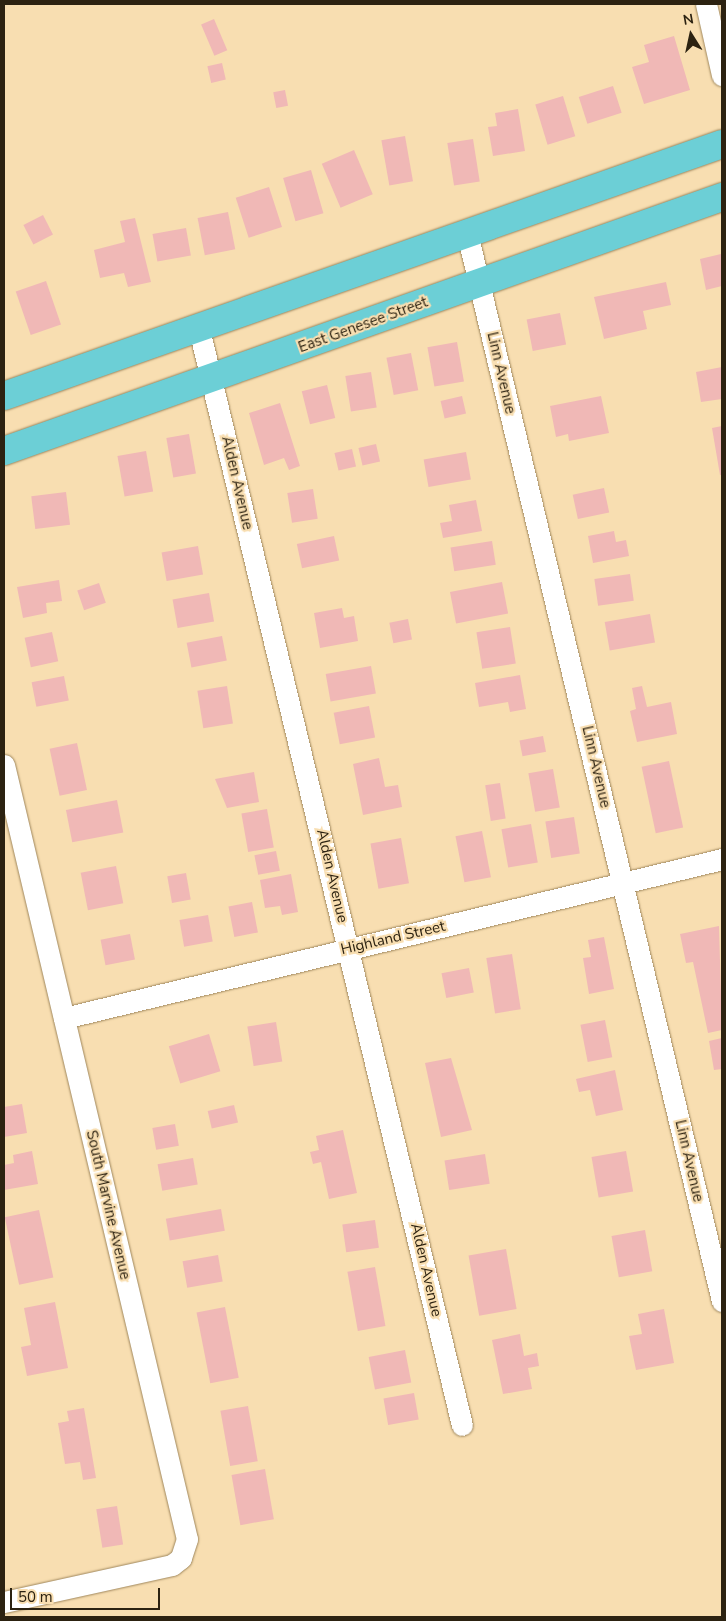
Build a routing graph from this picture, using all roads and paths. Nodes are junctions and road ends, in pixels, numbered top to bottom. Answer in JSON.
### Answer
{"nodes":[{"id":1,"x":706,"y":4,"type":"edge"},
{"id":2,"x":722,"y":75,"type":"edge"},
{"id":3,"x":722,"y":144,"type":"edge"},
{"id":4,"x":722,"y":197,"type":"edge"},
{"id":5,"x":467,"y":233,"type":"junction"},
{"id":6,"x":480,"y":283,"type":"junction"},
{"id":7,"x":199,"y":329,"type":"junction"},
{"id":8,"x":212,"y":379,"type":"junction"},
{"id":9,"x":4,"y":396,"type":"edge"},
{"id":10,"x":4,"y":452,"type":"edge"},
{"id":11,"x":4,"y":764,"type":"edge"},
{"id":12,"x":722,"y":859,"type":"edge"},
{"id":13,"x":624,"y":883,"type":"junction"},
{"id":14,"x":349,"y":948,"type":"junction"},
{"id":15,"x":64,"y":1018,"type":"junction"},
{"id":16,"x":722,"y":1301,"type":"edge"},
{"id":17,"x":462,"y":1425,"type":"dead end"},
{"id":18,"x":4,"y":1602,"type":"edge"}],
"edges":[{"from":1,"to":2,"type":"street"},
{"from":3,"to":5,"type":"highway"},
{"from":4,"to":6,"type":"highway","name":"East Genesee Street"},
{"from":5,"to":6,"type":"street","name":"Linn Avenue"},
{"from":5,"to":7,"type":"highway"},
{"from":6,"to":8,"type":"highway","name":"East Genesee Street"},
{"from":6,"to":13,"type":"street","name":"Linn Avenue"},
{"from":7,"to":8,"type":"street","name":"Alden Avenue"},
{"from":7,"to":9,"type":"highway"},
{"from":8,"to":10,"type":"highway","name":"East Genesee Street"},
{"from":8,"to":14,"type":"street","name":"Alden Avenue"},
{"from":11,"to":15,"type":"street","name":"South Marvine Avenue"},
{"from":12,"to":13,"type":"street","name":"Highland Street"},
{"from":13,"to":14,"type":"street","name":"Highland Street"},
{"from":13,"to":16,"type":"street","name":"Linn Avenue"},
{"from":14,"to":15,"type":"street","name":"Highland Street"},
{"from":14,"to":17,"type":"street","name":"Alden Avenue"},
{"from":15,"to":18,"type":"street","name":"South Marvine Avenue"}]}
